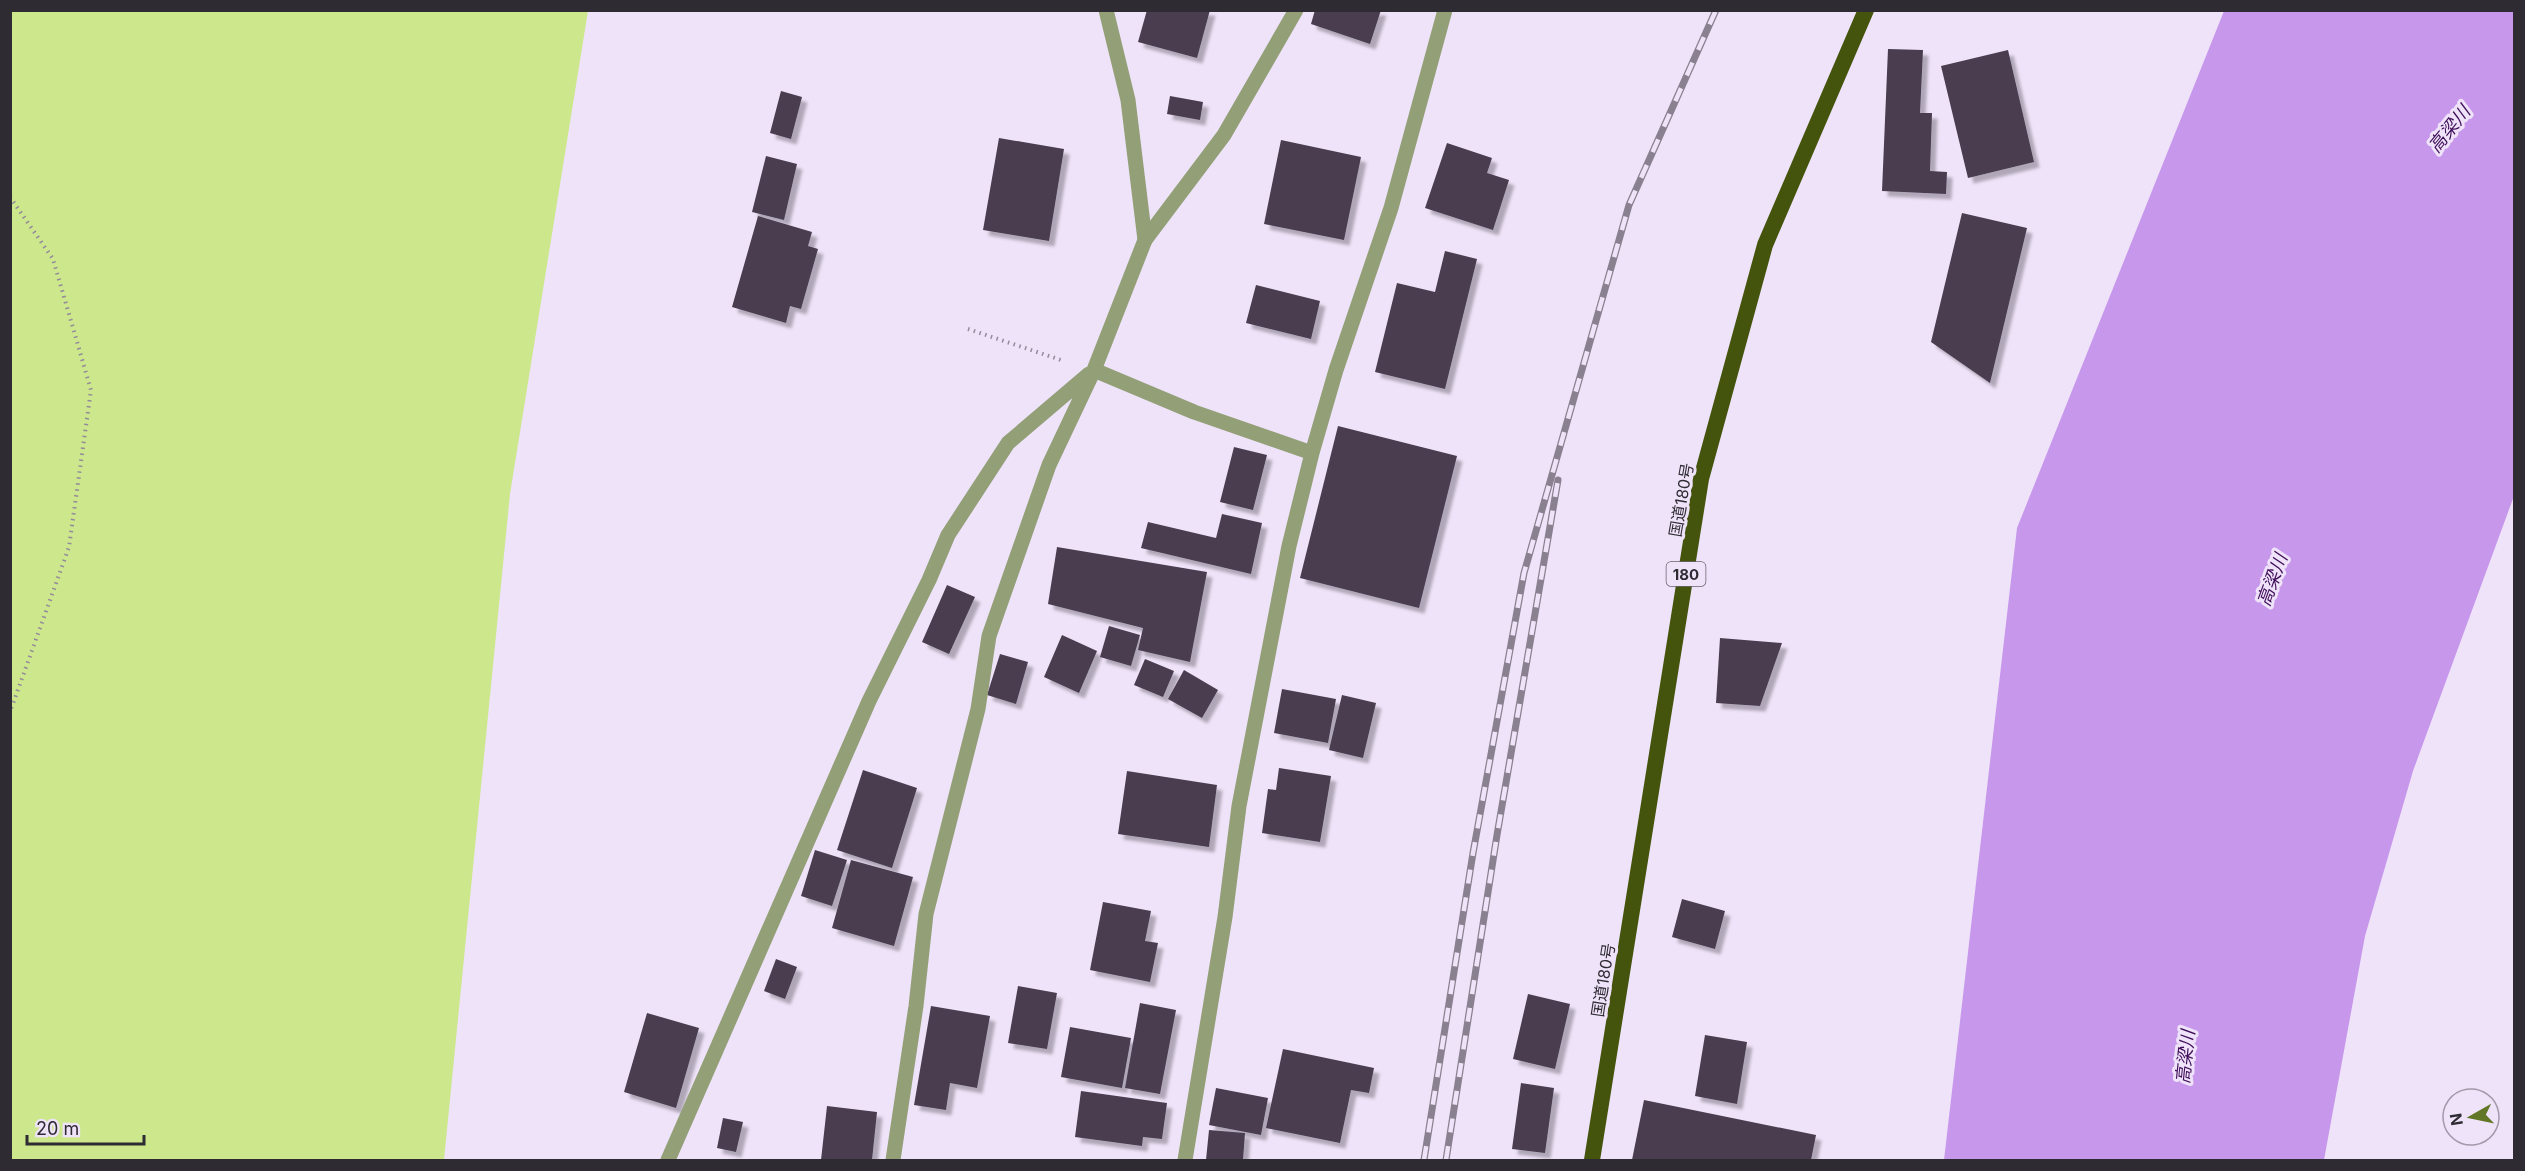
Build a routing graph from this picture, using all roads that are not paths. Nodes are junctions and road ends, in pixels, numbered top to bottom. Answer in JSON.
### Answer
{"nodes":[{"id":1,"x":1106,"y":10,"type":"edge"},
{"id":2,"x":1296,"y":10,"type":"edge"},
{"id":3,"x":1446,"y":10,"type":"edge"},
{"id":4,"x":1866,"y":10,"type":"edge"},
{"id":5,"x":1145,"y":240,"type":"junction"},
{"id":6,"x":1094,"y":370,"type":"junction"},
{"id":7,"x":1312,"y":453,"type":"junction"},
{"id":8,"x":668,"y":1161,"type":"edge"},
{"id":9,"x":894,"y":1161,"type":"edge"},
{"id":10,"x":1185,"y":1161,"type":"edge"},
{"id":11,"x":1592,"y":1161,"type":"edge"}],
"edges":[{"from":1,"to":5,"type":"street"},
{"from":2,"to":5,"type":"street"},
{"from":3,"to":7,"type":"street"},
{"from":4,"to":11,"type":"highway","name":"国道180号","number":"180"},
{"from":5,"to":6,"type":"street"},
{"from":6,"to":7,"type":"street"},
{"from":6,"to":8,"type":"street"},
{"from":6,"to":9,"type":"street"},
{"from":7,"to":10,"type":"street"}]}
